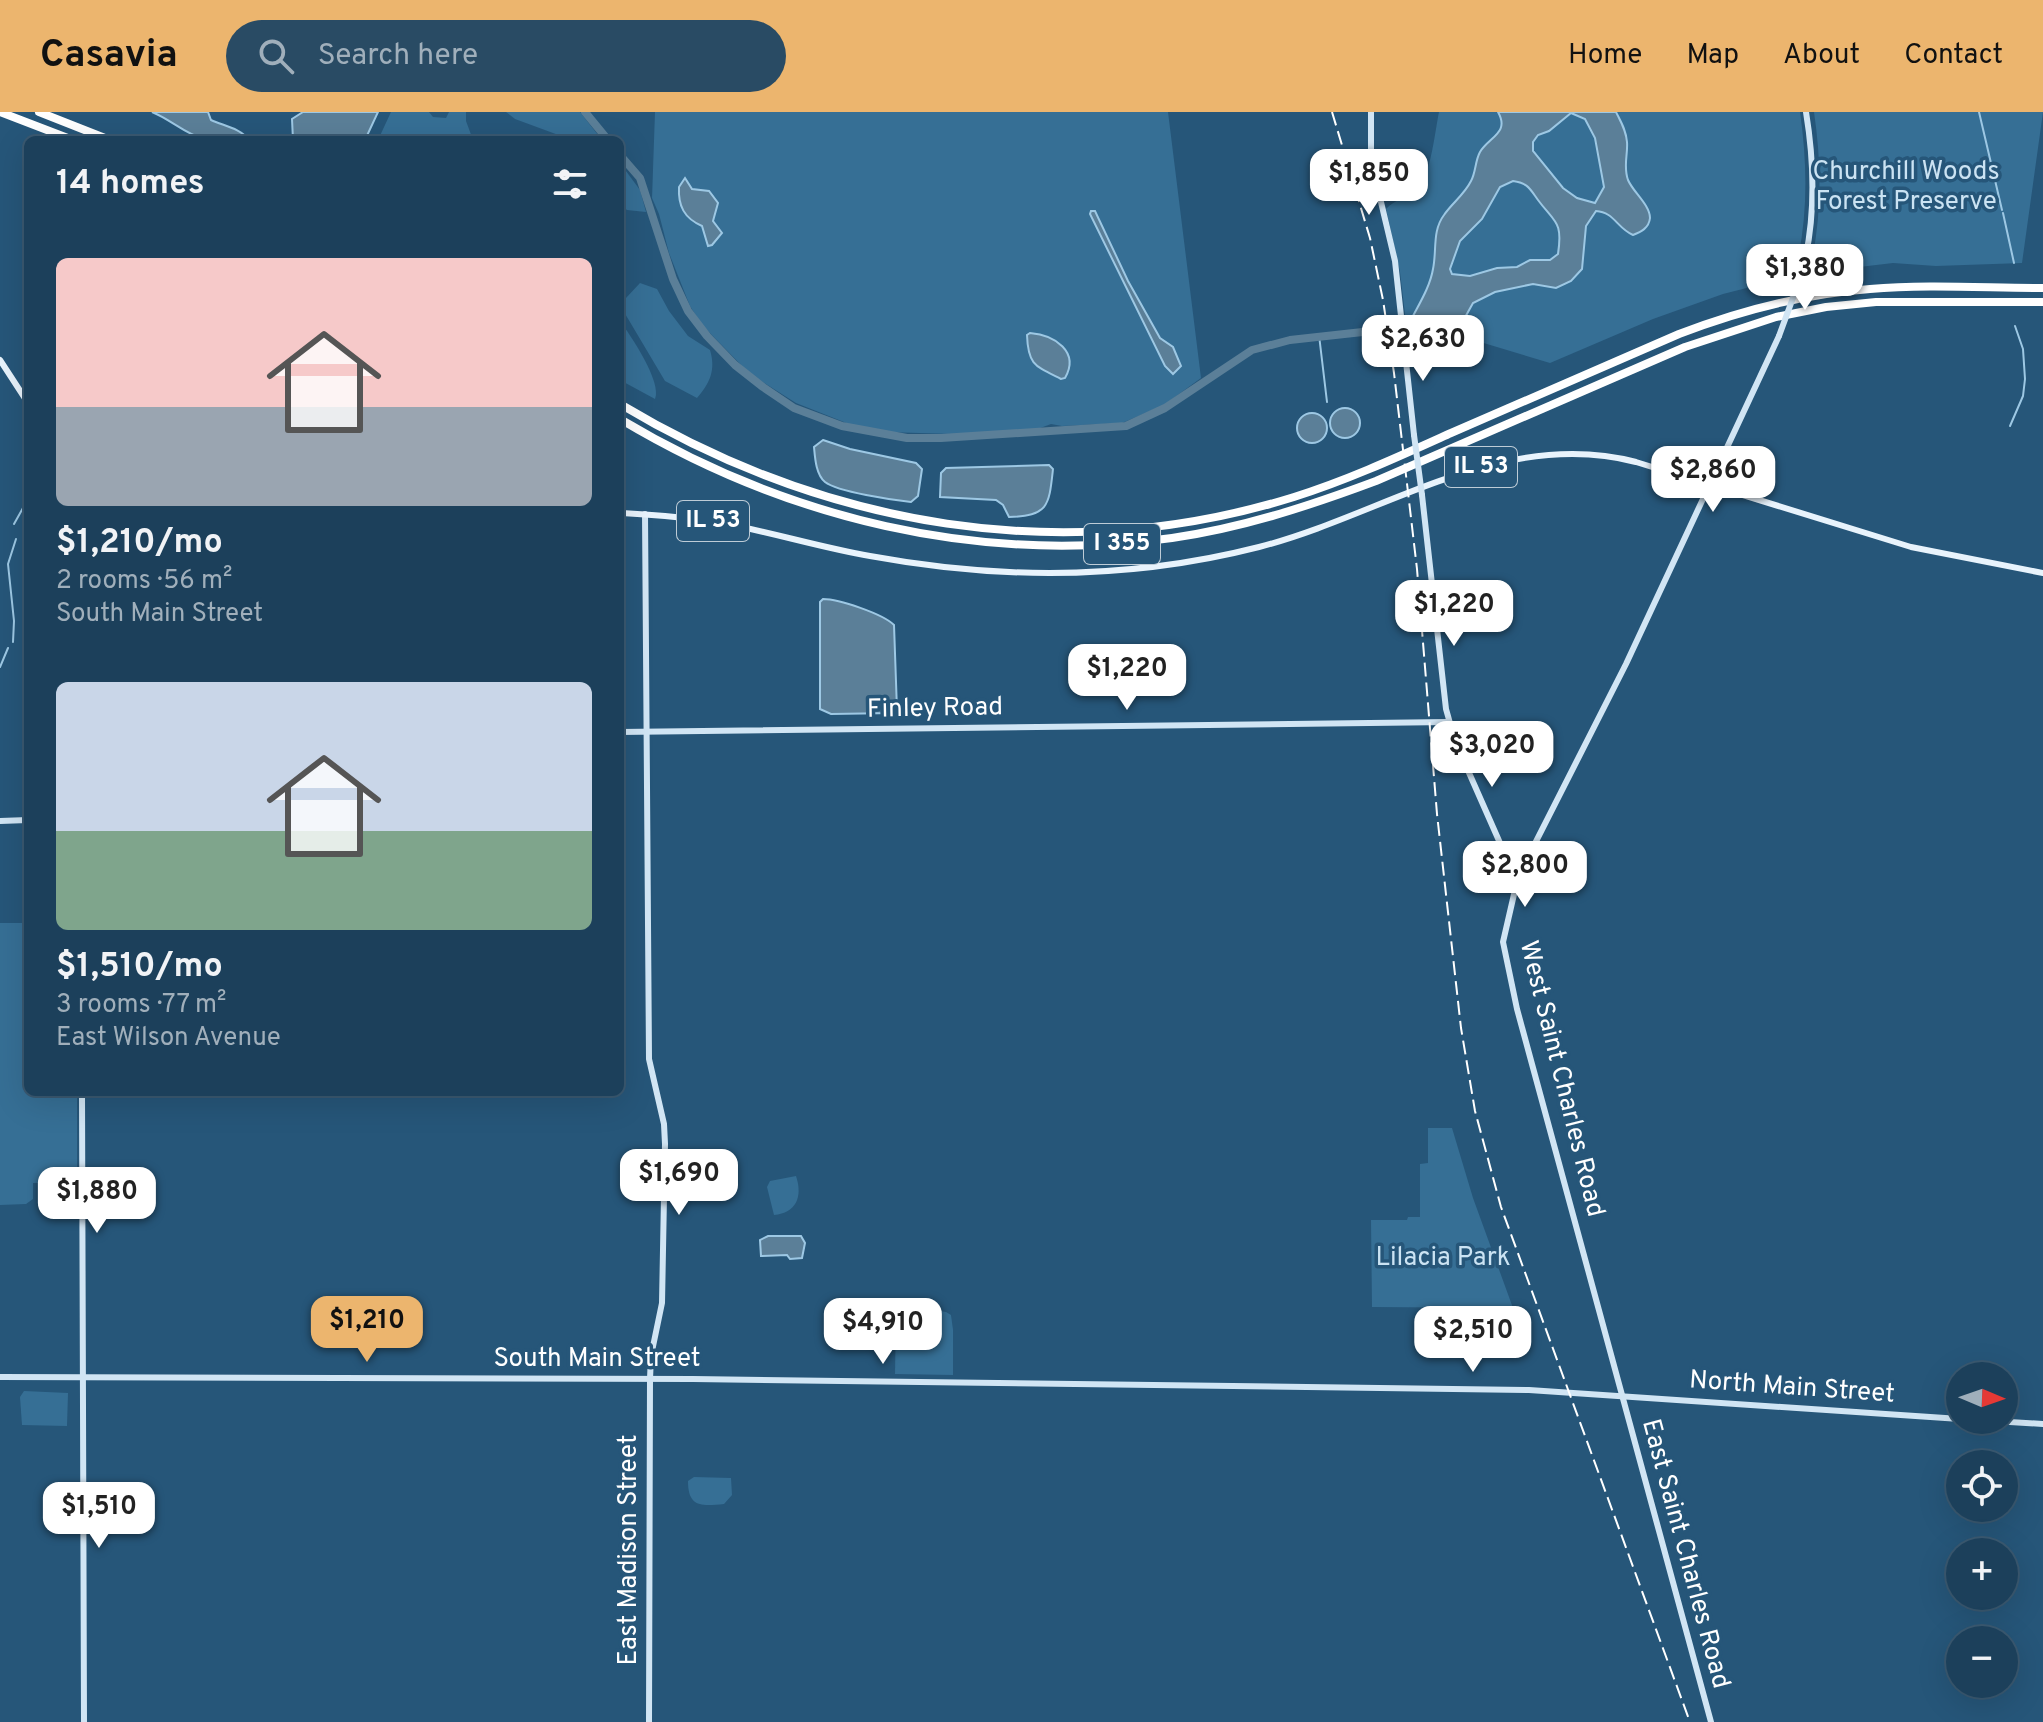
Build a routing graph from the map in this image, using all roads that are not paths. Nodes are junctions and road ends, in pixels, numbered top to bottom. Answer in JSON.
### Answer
{"nodes":[{"id":1,"x":0,"y":112,"type":"edge"},
{"id":2,"x":39,"y":112,"type":"edge"},
{"id":3,"x":1371,"y":112,"type":"edge"},
{"id":4,"x":1806,"y":112,"type":"edge"},
{"id":5,"x":63,"y":136,"type":"edge"},
{"id":6,"x":100,"y":136,"type":"edge"},
{"id":7,"x":2043,"y":288,"type":"edge"},
{"id":8,"x":2043,"y":302,"type":"edge"},
{"id":9,"x":0,"y":360,"type":"edge"},
{"id":10,"x":24,"y":397,"type":"edge"},
{"id":11,"x":624,"y":406,"type":"edge"},
{"id":12,"x":624,"y":421,"type":"edge"},
{"id":13,"x":1710,"y":485,"type":"junction"},
{"id":14,"x":624,"y":513,"type":"edge"},
{"id":15,"x":645,"y":514,"type":"junction"},
{"id":16,"x":2040,"y":572,"type":"edge"},
{"id":17,"x":1449,"y":722,"type":"junction"},
{"id":18,"x":624,"y":732,"type":"edge"},
{"id":19,"x":647,"y":732,"type":"junction"},
{"id":20,"x":24,"y":820,"type":"edge"},
{"id":21,"x":0,"y":821,"type":"edge"},
{"id":22,"x":1524,"y":865,"type":"junction"},
{"id":23,"x":82,"y":1096,"type":"edge"},
{"id":24,"x":0,"y":1377,"type":"edge"},
{"id":25,"x":82,"y":1378,"type":"junction"},
{"id":26,"x":650,"y":1379,"type":"junction"},
{"id":27,"x":1622,"y":1397,"type":"junction"},
{"id":28,"x":1946,"y":1418,"type":"edge"},
{"id":29,"x":2018,"y":1422,"type":"edge"},
{"id":30,"x":2043,"y":1424,"type":"edge"},
{"id":31,"x":84,"y":1722,"type":"edge"},
{"id":32,"x":649,"y":1722,"type":"edge"},
{"id":33,"x":1711,"y":1722,"type":"edge"}],
"edges":[{"from":1,"to":5,"type":"highway"},
{"from":2,"to":6,"type":"highway"},
{"from":3,"to":17,"type":"main road","bridge":true},
{"from":4,"to":13,"type":"main road","name":"West Saint Charles Road","bridge":true},
{"from":7,"to":11,"type":"highway","number":"I 355"},
{"from":8,"to":12,"type":"highway","number":"I 355"},
{"from":9,"to":10,"type":"main road"},
{"from":13,"to":15,"type":"main road","number":"IL 53"},
{"from":13,"to":16,"type":"main road","number":"IL 53"},
{"from":13,"to":22,"type":"main road","name":"West Saint Charles Road"},
{"from":14,"to":15,"type":"main road","number":"IL 53"},
{"from":15,"to":19,"type":"main road","name":"East Madison Street"},
{"from":17,"to":19,"type":"main road","name":"Finley Road"},
{"from":17,"to":22,"type":"main road"},
{"from":18,"to":19,"type":"main road","name":"Finley Road"},
{"from":19,"to":26,"type":"main road","name":"East Madison Street"},
{"from":20,"to":21,"type":"main road"},
{"from":22,"to":27,"type":"main road","name":"West Saint Charles Road"},
{"from":23,"to":25,"type":"main road"},
{"from":24,"to":25,"type":"main road","name":"South Main Street"},
{"from":25,"to":26,"type":"main road","name":"South Main Street"},
{"from":25,"to":31,"type":"main road"},
{"from":26,"to":27,"type":"main road","name":"South Main Street"},
{"from":26,"to":32,"type":"main road","name":"East Madison Street"},
{"from":27,"to":28,"type":"main road","name":"North Main Street"},
{"from":27,"to":33,"type":"main road","name":"East Saint Charles Road"},
{"from":29,"to":30,"type":"main road"}]}
